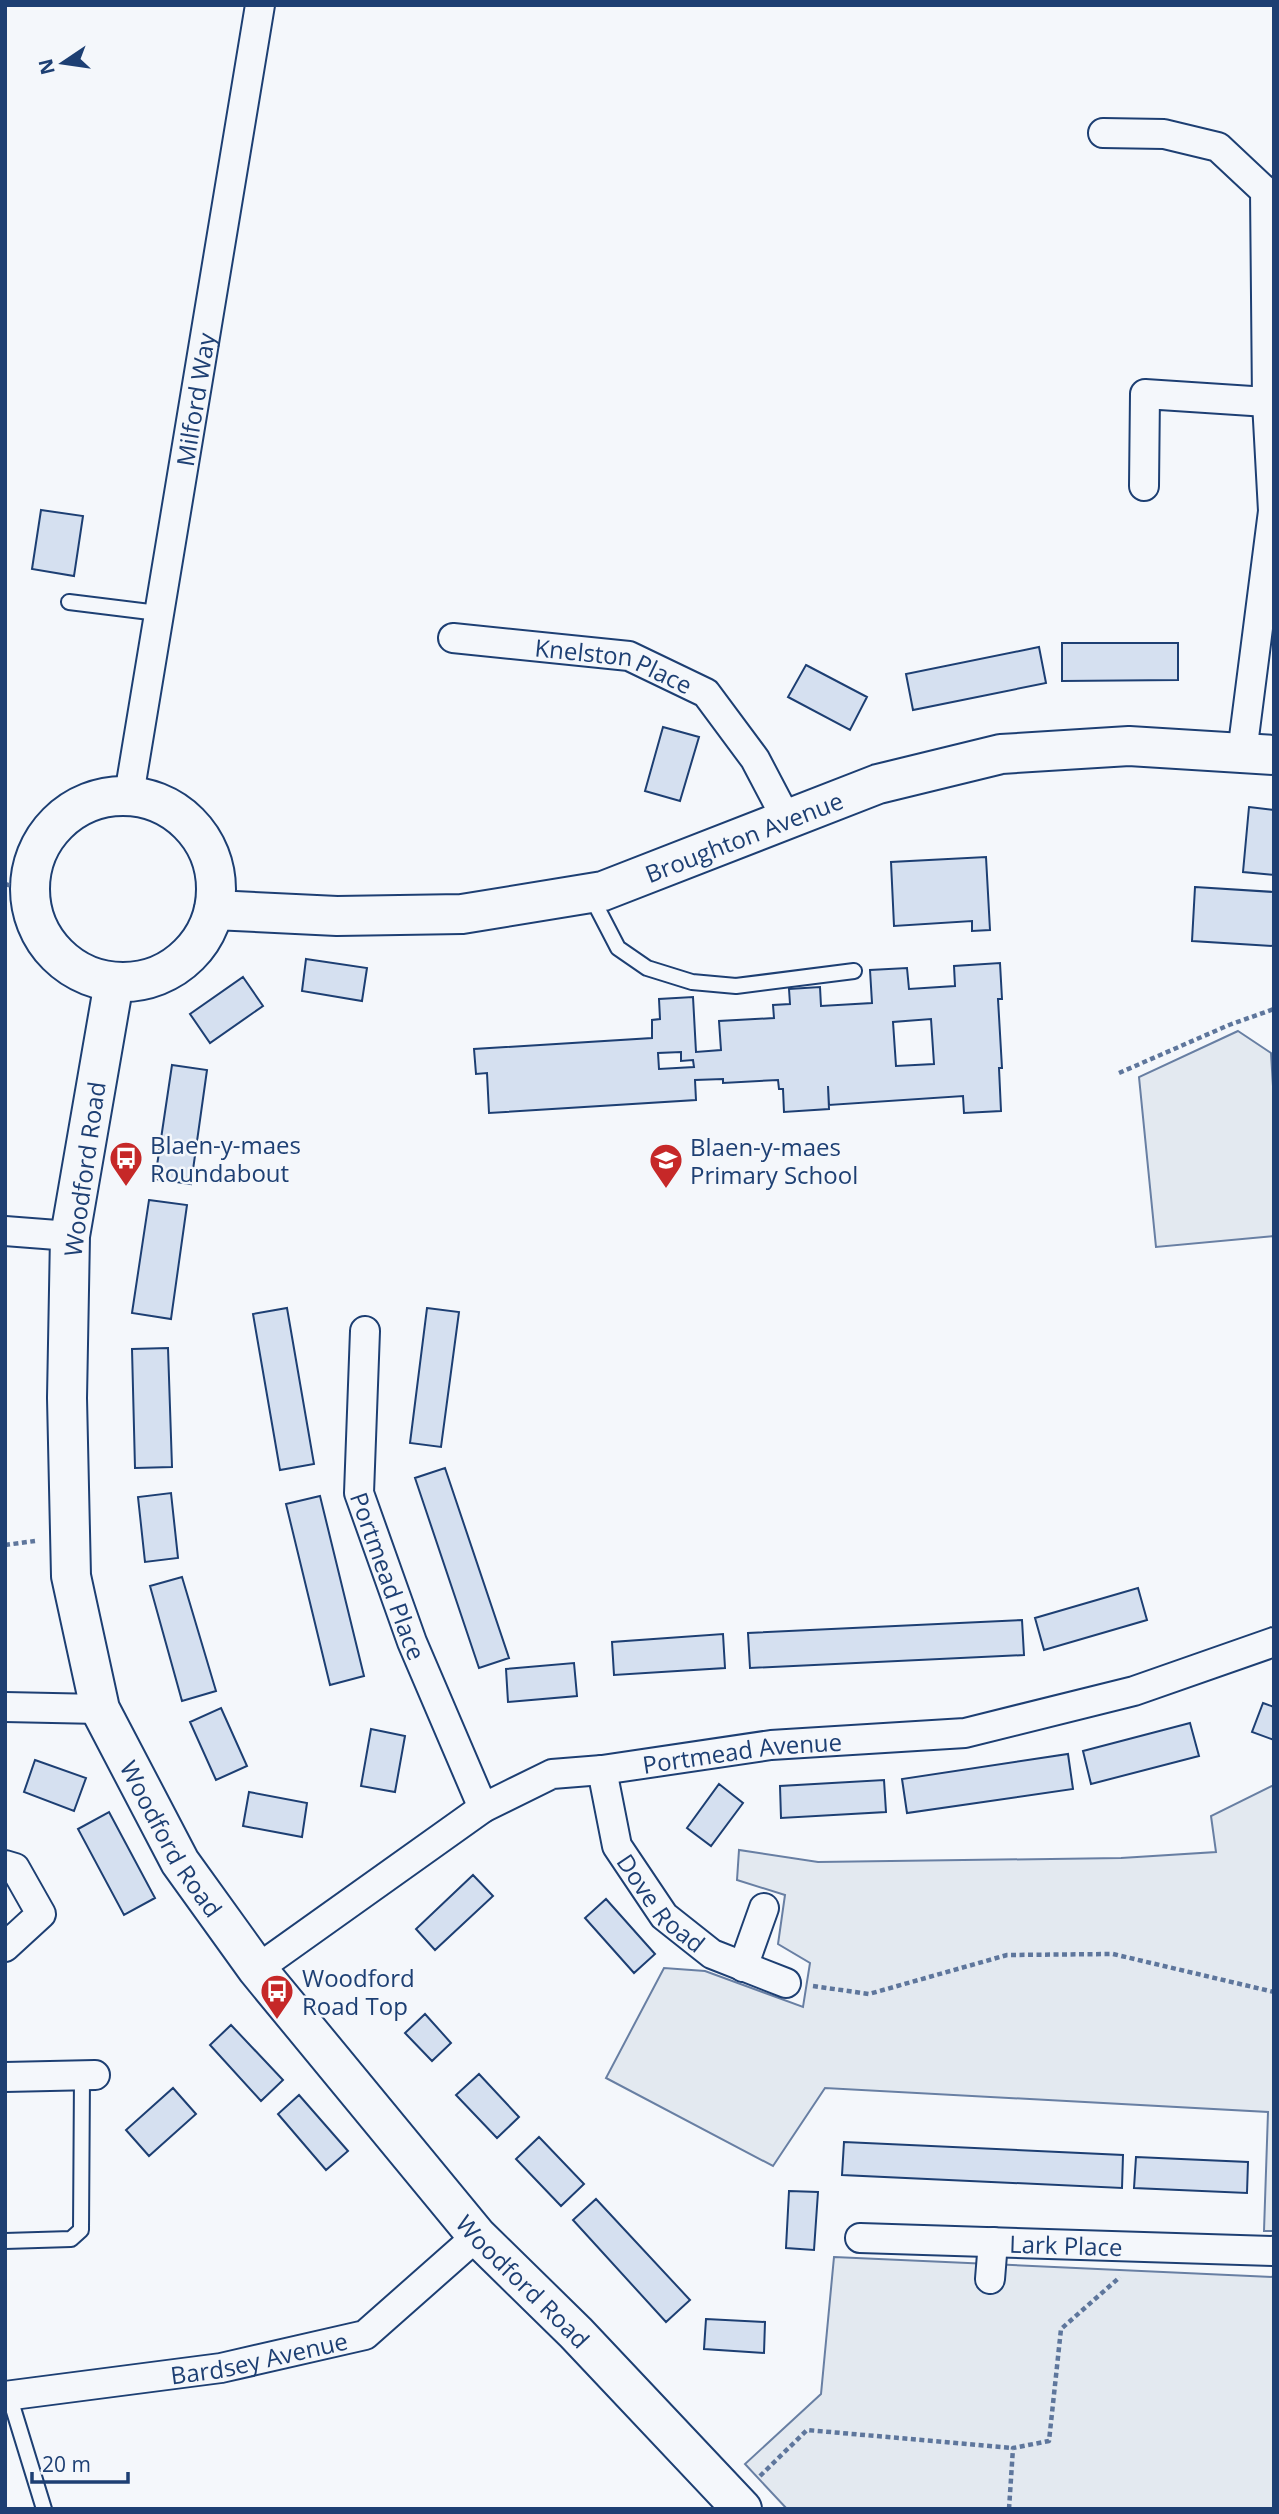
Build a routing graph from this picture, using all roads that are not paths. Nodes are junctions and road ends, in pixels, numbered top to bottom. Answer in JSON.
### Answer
{"nodes":[{"id":1,"x":260,"y":5,"type":"edge"},
{"id":2,"x":1102,"y":133,"type":"dead end"},
{"id":3,"x":1270,"y":225,"type":"edge"},
{"id":4,"x":1266,"y":402,"type":"junction"},
{"id":5,"x":1144,"y":486,"type":"dead end"},
{"id":6,"x":1273,"y":490,"type":"edge"},
{"id":7,"x":69,"y":602,"type":"dead end"},
{"id":8,"x":158,"y":613,"type":"junction"},
{"id":9,"x":453,"y":638,"type":"dead end"},
{"id":10,"x":1258,"y":754,"type":"edge"},
{"id":11,"x":129,"y":795,"type":"junction"},
{"id":12,"x":787,"y":820,"type":"junction"},
{"id":13,"x":17,"y":887,"type":"edge"},
{"id":14,"x":589,"y":893,"type":"junction"},
{"id":15,"x":214,"y":910,"type":"junction"},
{"id":16,"x":854,"y":971,"type":"dead end"},
{"id":17,"x":114,"y":982,"type":"junction"},
{"id":18,"x":5,"y":1231,"type":"edge"},
{"id":19,"x":70,"y":1236,"type":"junction"},
{"id":20,"x":365,"y":1331,"type":"dead end"},
{"id":21,"x":1274,"y":1642,"type":"edge"},
{"id":22,"x":5,"y":1707,"type":"edge"},
{"id":23,"x":100,"y":1709,"type":"junction"},
{"id":24,"x":602,"y":1770,"type":"junction"},
{"id":25,"x":483,"y":1808,"type":"junction"},
{"id":26,"x":5,"y":1866,"type":"edge"},
{"id":27,"x":764,"y":1909,"type":"dead end"},
{"id":28,"x":5,"y":1947,"type":"edge"},
{"id":29,"x":743,"y":1966,"type":"junction"},
{"id":30,"x":257,"y":1969,"type":"junction"},
{"id":31,"x":786,"y":1983,"type":"road end"},
{"id":32,"x":89,"y":2075,"type":"joint"},
{"id":33,"x":5,"y":2077,"type":"edge"},
{"id":34,"x":477,"y":2236,"type":"junction"},
{"id":35,"x":860,"y":2238,"type":"dead end"},
{"id":36,"x":5,"y":2241,"type":"edge"},
{"id":37,"x":993,"y":2242,"type":"junction"},
{"id":38,"x":1274,"y":2251,"type":"edge"},
{"id":39,"x":990,"y":2279,"type":"dead end"},
{"id":40,"x":7,"y":2396,"type":"edge"},
{"id":41,"x":738,"y":2505,"type":"edge"},
{"id":42,"x":44,"y":2509,"type":"edge"}],
"edges":[{"from":1,"to":8,"type":"street","name":"Milford Way"},
{"from":2,"to":3,"type":"street"},
{"from":3,"to":4,"type":"street"},
{"from":4,"to":5,"type":"street"},
{"from":4,"to":6,"type":"street"},
{"from":6,"to":10,"type":"street"},
{"from":7,"to":8,"type":"lane"},
{"from":8,"to":11,"type":"street","name":"Milford Way"},
{"from":9,"to":12,"type":"street","name":"Knelston Place"},
{"from":10,"to":12,"type":"street","name":"Broughton Avenue"},
{"from":11,"to":13,"type":"street"},
{"from":11,"to":15,"type":"street"},
{"from":12,"to":14,"type":"street","name":"Broughton Avenue"},
{"from":13,"to":17,"type":"street"},
{"from":14,"to":15,"type":"street","name":"Broughton Avenue"},
{"from":14,"to":16,"type":"lane"},
{"from":15,"to":17,"type":"street"},
{"from":17,"to":19,"type":"street","name":"Woodford Road"},
{"from":18,"to":19,"type":"street"},
{"from":19,"to":23,"type":"street","name":"Woodford Road"},
{"from":20,"to":25,"type":"street","name":"Portmead Place"},
{"from":21,"to":24,"type":"street","name":"Portmead Avenue"},
{"from":22,"to":23,"type":"street"},
{"from":23,"to":30,"type":"street","name":"Woodford Road"},
{"from":24,"to":25,"type":"street","name":"Portmead Avenue"},
{"from":24,"to":29,"type":"street","name":"Dove Road"},
{"from":25,"to":30,"type":"street","name":"Portmead Avenue"},
{"from":26,"to":28,"type":"street"},
{"from":27,"to":29,"type":"street"},
{"from":29,"to":31,"type":"street","name":"Dove Road"},
{"from":30,"to":34,"type":"street","name":"Woodford Road"},
{"from":32,"to":33,"type":"street"},
{"from":32,"to":36,"type":"lane"},
{"from":34,"to":40,"type":"street","name":"Bardsey Avenue"},
{"from":34,"to":41,"type":"street","name":"Woodford Road"},
{"from":35,"to":37,"type":"street","name":"Lark Place"},
{"from":37,"to":38,"type":"street","name":"Lark Place"},
{"from":37,"to":39,"type":"street"},
{"from":40,"to":42,"type":"lane"}]}
